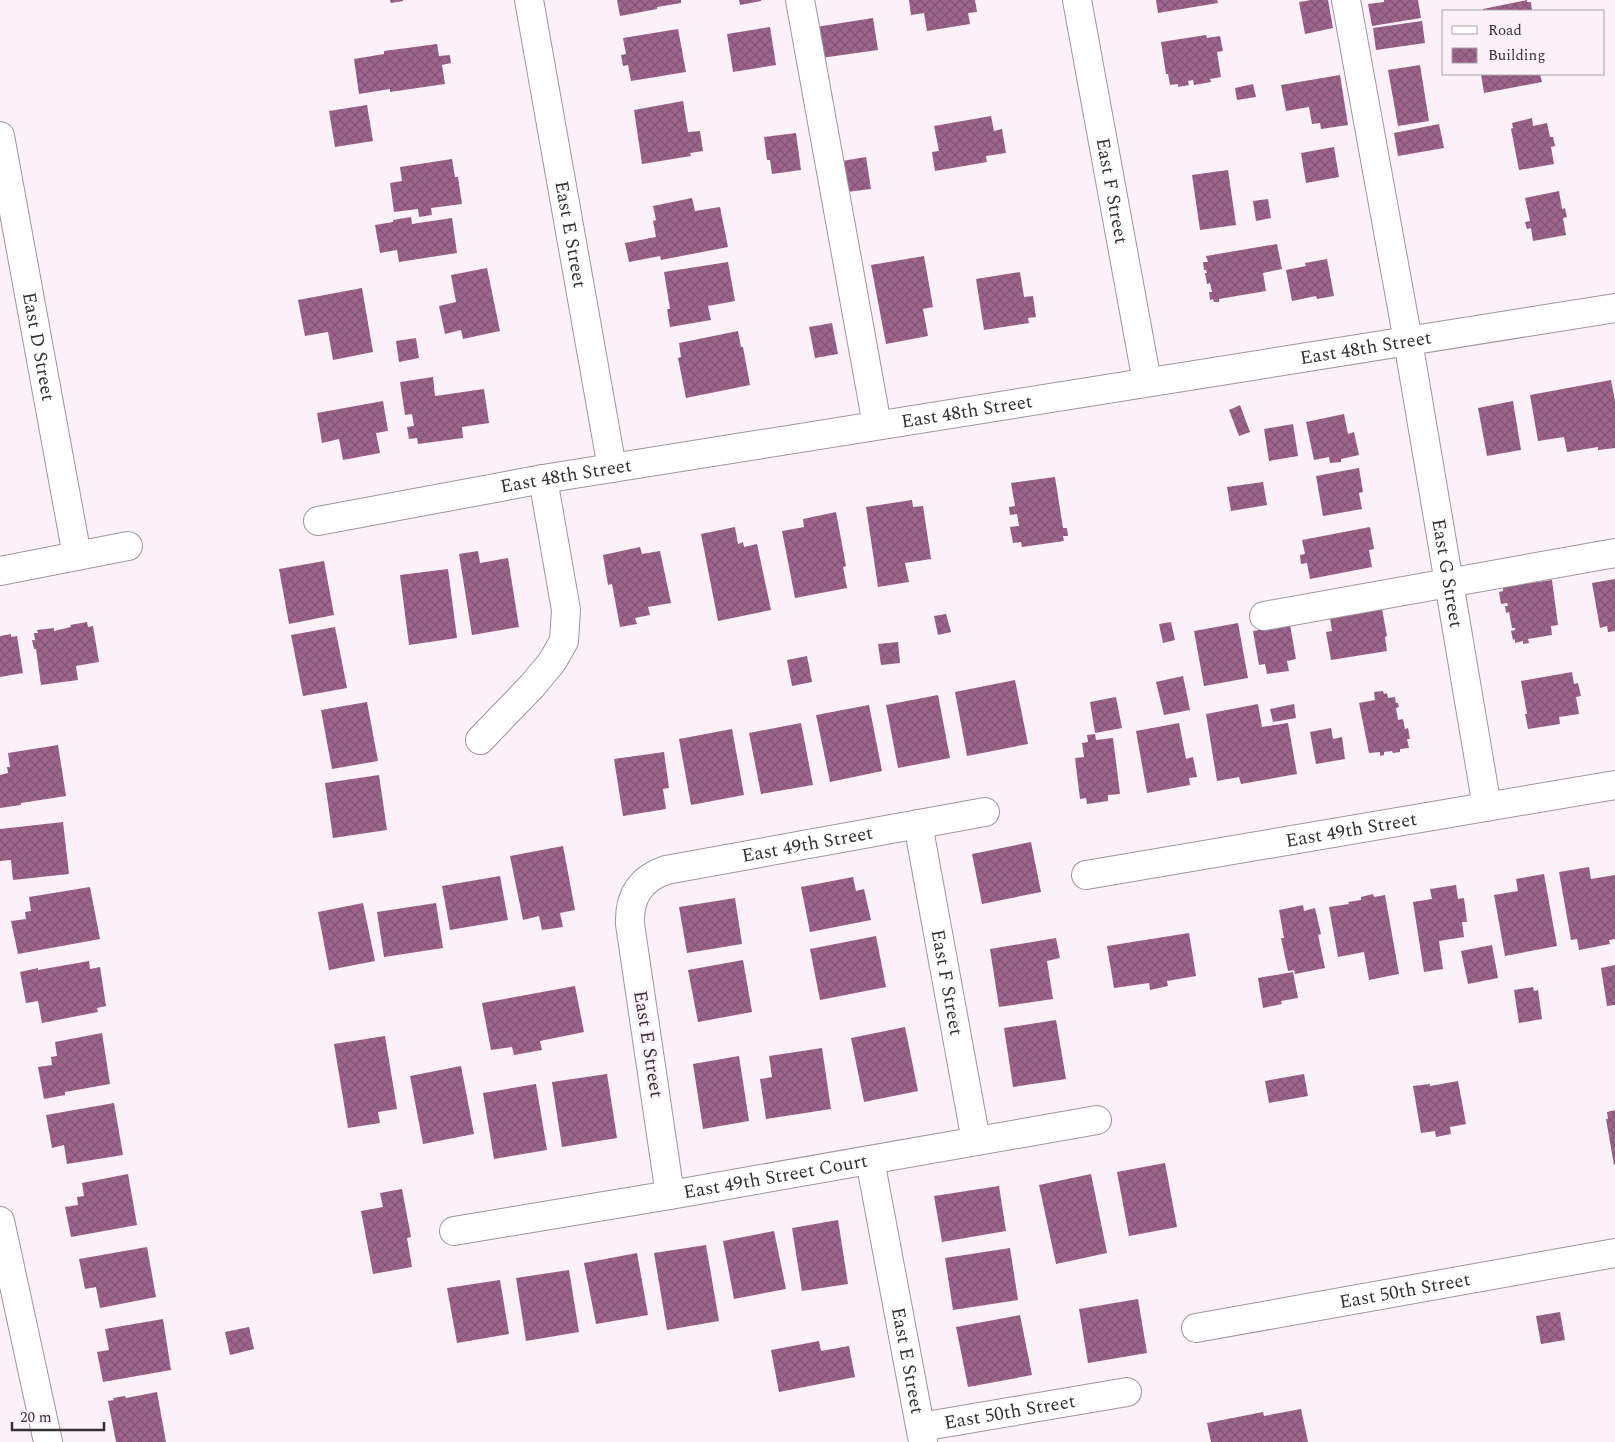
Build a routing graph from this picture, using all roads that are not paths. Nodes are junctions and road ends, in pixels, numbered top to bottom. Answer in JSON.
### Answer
{"nodes":[{"id":1,"x":529,"y":0,"type":"edge"},
{"id":2,"x":800,"y":0,"type":"edge"},
{"id":3,"x":1077,"y":0,"type":"edge"},
{"id":4,"x":1346,"y":0,"type":"edge"},
{"id":5,"x":0,"y":136,"type":"edge"},
{"id":6,"x":1615,"y":308,"type":"edge"},
{"id":7,"x":1408,"y":341,"type":"junction"},
{"id":8,"x":1147,"y":382,"type":"junction"},
{"id":9,"x":877,"y":425,"type":"junction"},
{"id":10,"x":612,"y":468,"type":"junction"},
{"id":11,"x":543,"y":479,"type":"junction"},
{"id":12,"x":318,"y":521,"type":"dead end"},
{"id":13,"x":128,"y":546,"type":"dead end"},
{"id":14,"x":1615,"y":553,"type":"edge"},
{"id":15,"x":77,"y":556,"type":"junction"},
{"id":16,"x":0,"y":571,"type":"edge"},
{"id":17,"x":1449,"y":583,"type":"junction"},
{"id":18,"x":1264,"y":616,"type":"dead end"},
{"id":19,"x":480,"y":740,"type":"dead end"},
{"id":20,"x":1615,"y":785,"type":"edge"},
{"id":21,"x":1488,"y":807,"type":"junction"},
{"id":22,"x":985,"y":812,"type":"dead end"},
{"id":23,"x":918,"y":824,"type":"junction"},
{"id":24,"x":1086,"y":876,"type":"dead end"},
{"id":25,"x":636,"y":893,"type":"joint"},
{"id":26,"x":1097,"y":1120,"type":"dead end"},
{"id":27,"x":976,"y":1141,"type":"junction"},
{"id":28,"x":870,"y":1160,"type":"junction"},
{"id":29,"x":670,"y":1195,"type":"junction"},
{"id":30,"x":0,"y":1220,"type":"edge"},
{"id":31,"x":454,"y":1231,"type":"dead end"},
{"id":32,"x":1615,"y":1253,"type":"edge"},
{"id":33,"x":1196,"y":1328,"type":"dead end"},
{"id":34,"x":1127,"y":1392,"type":"dead end"},
{"id":35,"x":922,"y":1435,"type":"edge"},
{"id":36,"x":48,"y":1442,"type":"edge"}],
"edges":[{"from":1,"to":10,"type":"street","name":"East E Street"},
{"from":2,"to":9,"type":"street"},
{"from":3,"to":8,"type":"street","name":"East F Street"},
{"from":4,"to":7,"type":"street","name":"East G Street"},
{"from":5,"to":15,"type":"street","name":"East D Street"},
{"from":6,"to":7,"type":"street","name":"East 48th Street"},
{"from":7,"to":8,"type":"street","name":"East 48th Street"},
{"from":7,"to":17,"type":"street","name":"East G Street"},
{"from":8,"to":9,"type":"street","name":"East 48th Street"},
{"from":9,"to":10,"type":"street","name":"East 48th Street"},
{"from":10,"to":11,"type":"street","name":"East 48th Street"},
{"from":11,"to":12,"type":"street","name":"East 48th Street"},
{"from":11,"to":19,"type":"street"},
{"from":13,"to":15,"type":"street"},
{"from":14,"to":17,"type":"street"},
{"from":15,"to":16,"type":"street"},
{"from":17,"to":18,"type":"street"},
{"from":17,"to":21,"type":"street","name":"East G Street"},
{"from":20,"to":21,"type":"street","name":"East 49th Street"},
{"from":21,"to":24,"type":"street","name":"East 49th Street"},
{"from":22,"to":23,"type":"street","name":"East 49th Street"},
{"from":23,"to":25,"type":"street","name":"East 49th Street"},
{"from":23,"to":27,"type":"street","name":"East F Street"},
{"from":25,"to":29,"type":"street","name":"East E Street"},
{"from":26,"to":27,"type":"street","name":"East 49th Street Court"},
{"from":27,"to":28,"type":"street","name":"East 49th Street Court"},
{"from":28,"to":29,"type":"street","name":"East 49th Street Court"},
{"from":28,"to":35,"type":"street","name":"East E Street"},
{"from":29,"to":31,"type":"street","name":"East 49th Street Court"},
{"from":30,"to":36,"type":"street"},
{"from":32,"to":33,"type":"street","name":"East 50th Street"},
{"from":34,"to":35,"type":"street","name":"East 50th Street"}]}
